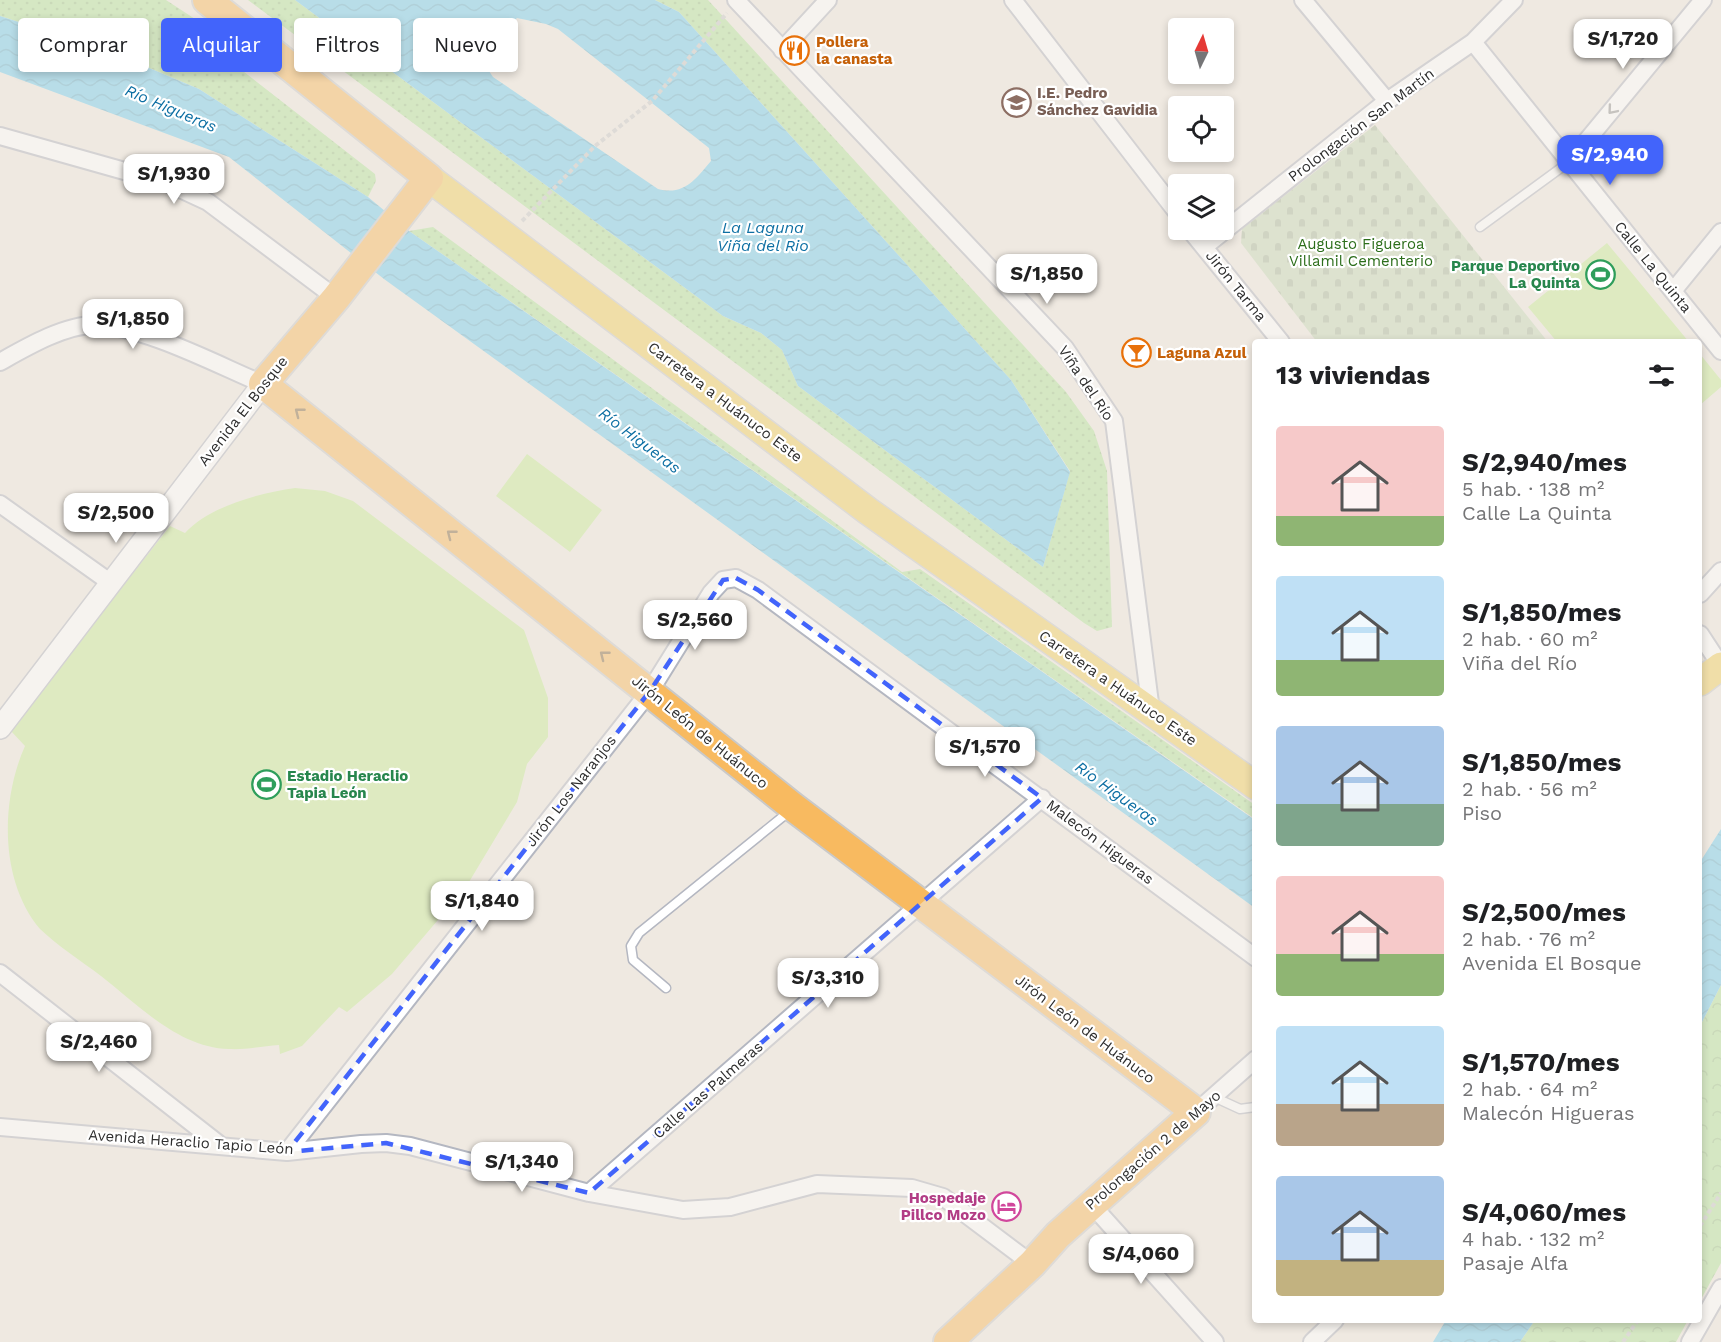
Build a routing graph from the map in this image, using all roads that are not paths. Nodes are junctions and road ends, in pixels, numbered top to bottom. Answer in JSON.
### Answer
{"nodes":[{"id":1,"x":207,"y":0,"type":"edge"},
{"id":2,"x":828,"y":0,"type":"edge"},
{"id":3,"x":1013,"y":0,"type":"edge"},
{"id":4,"x":1303,"y":0,"type":"edge"},
{"id":5,"x":1514,"y":0,"type":"edge"},
{"id":6,"x":1703,"y":0,"type":"edge"},
{"id":7,"x":737,"y":1,"type":"edge"},
{"id":8,"x":1473,"y":42,"type":"junction"},
{"id":9,"x":782,"y":50,"type":"junction"},
{"id":10,"x":1388,"y":101,"type":"junction"},
{"id":11,"x":0,"y":136,"type":"edge"},
{"id":12,"x":1569,"y":162,"type":"junction"},
{"id":13,"x":429,"y":178,"type":"junction"},
{"id":14,"x":1168,"y":201,"type":"edge"},
{"id":15,"x":1480,"y":227,"type":"dead end"},
{"id":16,"x":1721,"y":232,"type":"edge"},
{"id":17,"x":1198,"y":240,"type":"edge"},
{"id":18,"x":1204,"y":247,"type":"junction"},
{"id":19,"x":343,"y":289,"type":"junction"},
{"id":20,"x":1673,"y":291,"type":"junction"},
{"id":21,"x":1279,"y":339,"type":"edge"},
{"id":22,"x":1721,"y":351,"type":"edge"},
{"id":23,"x":0,"y":362,"type":"edge"},
{"id":24,"x":263,"y":384,"type":"junction"},
{"id":25,"x":0,"y":504,"type":"edge"},
{"id":26,"x":1721,"y":571,"type":"edge"},
{"id":27,"x":111,"y":583,"type":"junction"},
{"id":28,"x":1702,"y":592,"type":"edge"},
{"id":29,"x":711,"y":593,"type":"joint"},
{"id":30,"x":1702,"y":637,"type":"edge"},
{"id":31,"x":1721,"y":666,"type":"edge"},
{"id":32,"x":1702,"y":680,"type":"edge"},
{"id":33,"x":650,"y":691,"type":"junction"},
{"id":34,"x":1151,"y":711,"type":"junction"},
{"id":35,"x":0,"y":728,"type":"edge"},
{"id":36,"x":1252,"y":783,"type":"edge"},
{"id":37,"x":1042,"y":798,"type":"junction"},
{"id":38,"x":794,"y":807,"type":"junction"},
{"id":39,"x":921,"y":906,"type":"junction"},
{"id":40,"x":1252,"y":955,"type":"edge"},
{"id":41,"x":0,"y":973,"type":"edge"},
{"id":42,"x":666,"y":988,"type":"dead end"},
{"id":43,"x":1252,"y":1063,"type":"edge"},
{"id":44,"x":1205,"y":1105,"type":"junction"},
{"id":45,"x":1252,"y":1107,"type":"edge"},
{"id":46,"x":0,"y":1127,"type":"edge"},
{"id":47,"x":220,"y":1145,"type":"junction"},
{"id":48,"x":287,"y":1152,"type":"junction"},
{"id":49,"x":589,"y":1192,"type":"junction"},
{"id":50,"x":1092,"y":1205,"type":"junction"},
{"id":51,"x":1032,"y":1264,"type":"junction"},
{"id":52,"x":1721,"y":1288,"type":"edge"},
{"id":53,"x":1702,"y":1321,"type":"edge"},
{"id":54,"x":1332,"y":1323,"type":"edge"},
{"id":55,"x":1701,"y":1323,"type":"edge"},
{"id":56,"x":948,"y":1342,"type":"edge"},
{"id":57,"x":1215,"y":1342,"type":"edge"},
{"id":58,"x":1312,"y":1342,"type":"edge"},
{"id":59,"x":1690,"y":1342,"type":"edge"}],
"edges":[{"from":1,"to":13,"type":"highway","name":"Carretera a Huánuco Este"},
{"from":2,"to":9,"type":"street"},
{"from":3,"to":14,"type":"street"},
{"from":4,"to":10,"type":"street"},
{"from":5,"to":8,"type":"street","name":"Prolongación San Martín"},
{"from":6,"to":12,"type":"street","one_way":true},
{"from":7,"to":9,"type":"street","name":"Viña del Río"},
{"from":8,"to":10,"type":"street","name":"Prolongación San Martín"},
{"from":8,"to":12,"type":"street","name":"Calle La Quinta"},
{"from":9,"to":34,"type":"street","name":"Viña del Río"},
{"from":10,"to":18,"type":"street","name":"Prolongación San Martín"},
{"from":11,"to":19,"type":"street"},
{"from":12,"to":15,"type":"lane"},
{"from":12,"to":20,"type":"street","name":"Calle La Quinta"},
{"from":13,"to":19,"type":"highway","name":"Avenida El Bosque"},
{"from":13,"to":34,"type":"main road","name":"Carretera a Huánuco Este"},
{"from":16,"to":20,"type":"street"},
{"from":17,"to":18,"type":"street","name":"Jirón Tarma"},
{"from":18,"to":21,"type":"street","name":"Jirón Tarma"},
{"from":19,"to":24,"type":"highway","name":"Avenida El Bosque"},
{"from":20,"to":22,"type":"street","name":"Calle La Quinta"},
{"from":23,"to":24,"type":"street","name":"Jirón León de Huánuco"},
{"from":24,"to":27,"type":"street","name":"Avenida El Bosque"},
{"from":33,"to":24,"type":"highway","name":"Jirón León de Huánuco","one_way":true},
{"from":25,"to":27,"type":"street"},
{"from":26,"to":28,"type":"street"},
{"from":27,"to":35,"type":"street","name":"Avenida El Bosque"},
{"from":29,"to":33,"type":"street","name":"Jirón Los Naranjos"},
{"from":29,"to":37,"type":"street","name":"Malecón Higueras"},
{"from":30,"to":31,"type":"street"},
{"from":31,"to":32,"type":"main road"},
{"from":33,"to":38,"type":"highway","name":"Jirón León de Huánuco"},
{"from":33,"to":48,"type":"street","name":"Jirón Los Naranjos"},
{"from":34,"to":36,"type":"main road","name":"Carretera a Huánuco Este"},
{"from":37,"to":39,"type":"street","name":"Calle Las Palmeras"},
{"from":37,"to":40,"type":"street","name":"Malecón Higueras"},
{"from":38,"to":39,"type":"highway","name":"Jirón León de Huánuco"},
{"from":38,"to":42,"type":"lane"},
{"from":39,"to":44,"type":"highway","name":"Jirón León de Huánuco"},
{"from":39,"to":49,"type":"street","name":"Calle Las Palmeras"},
{"from":41,"to":47,"type":"street"},
{"from":43,"to":44,"type":"street","name":"Prolongación 2 de Mayo"},
{"from":44,"to":45,"type":"lane"},
{"from":44,"to":50,"type":"highway","name":"Prolongación 2 de Mayo"},
{"from":46,"to":47,"type":"street","name":"Avenida Heraclio Tapio León"},
{"from":47,"to":48,"type":"street","name":"Avenida Heraclio Tapio León"},
{"from":48,"to":49,"type":"street","name":"Avenida Heraclio Tapio León"},
{"from":49,"to":51,"type":"street","name":"Avenida Heraclio Tapio León"},
{"from":50,"to":51,"type":"highway","name":"Prolongación 2 de Mayo"},
{"from":50,"to":57,"type":"street"},
{"from":51,"to":56,"type":"highway","name":"Prolongación 2 de Mayo"},
{"from":52,"to":53,"type":"street"},
{"from":54,"to":58,"type":"street"},
{"from":55,"to":59,"type":"street"}]}
